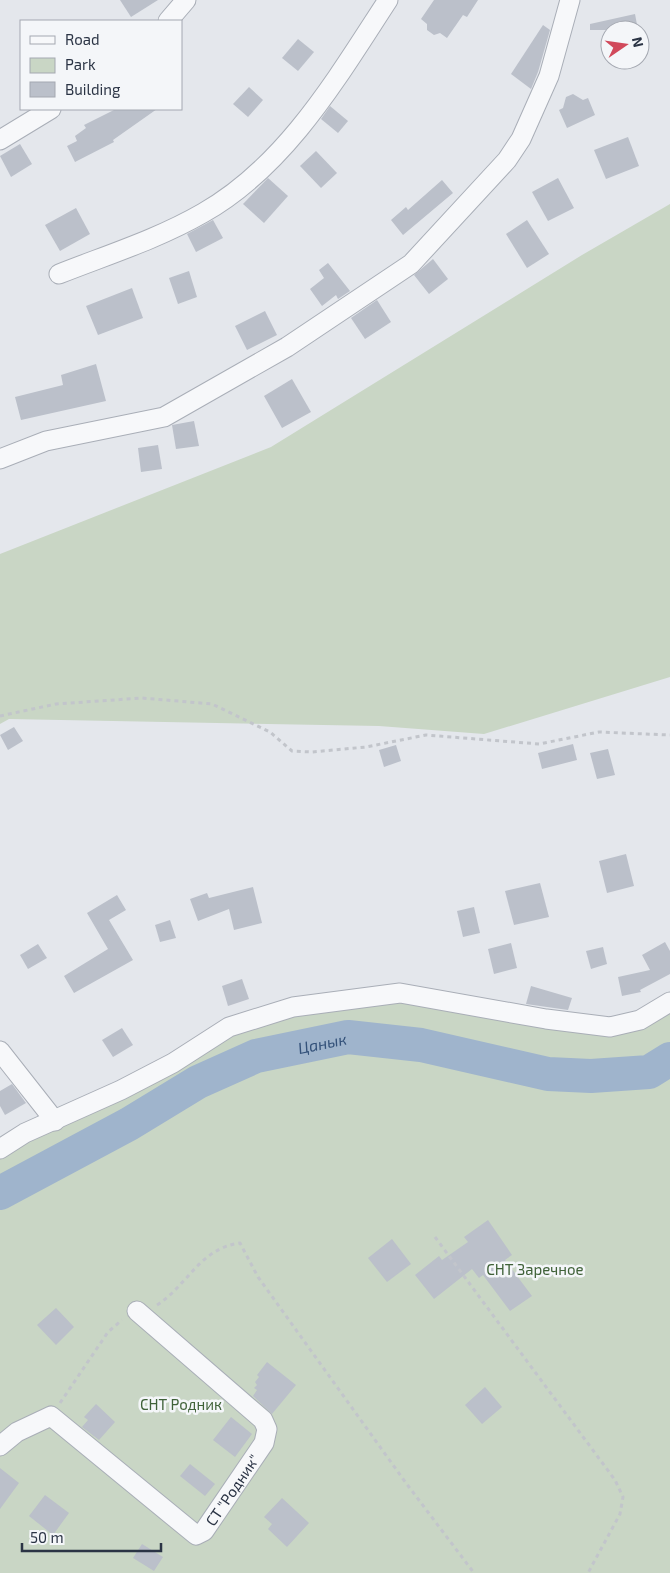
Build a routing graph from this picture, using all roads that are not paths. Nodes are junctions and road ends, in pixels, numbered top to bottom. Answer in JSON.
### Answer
{"nodes":[{"id":1,"x":186,"y":0,"type":"edge"},
{"id":2,"x":388,"y":0,"type":"edge"},
{"id":3,"x":570,"y":0,"type":"edge"},
{"id":4,"x":169,"y":20,"type":"edge"},
{"id":5,"x":49,"y":110,"type":"edge"},
{"id":6,"x":0,"y":140,"type":"edge"},
{"id":7,"x":59,"y":274,"type":"dead end"},
{"id":8,"x":0,"y":460,"type":"edge"},
{"id":9,"x":670,"y":1002,"type":"edge"},
{"id":10,"x":0,"y":1051,"type":"edge"},
{"id":11,"x":55,"y":1121,"type":"junction"},
{"id":12,"x":0,"y":1149,"type":"edge"},
{"id":13,"x":137,"y":1311,"type":"road end"},
{"id":14,"x":0,"y":1446,"type":"edge"}],
"edges":[{"from":1,"to":4,"type":"street"},
{"from":2,"to":7,"type":"street"},
{"from":3,"to":8,"type":"street"},
{"from":5,"to":6,"type":"street"},
{"from":9,"to":11,"type":"street"},
{"from":10,"to":11,"type":"street"},
{"from":11,"to":12,"type":"street"},
{"from":13,"to":14,"type":"street","name":"СТ \"Родник\""}]}
